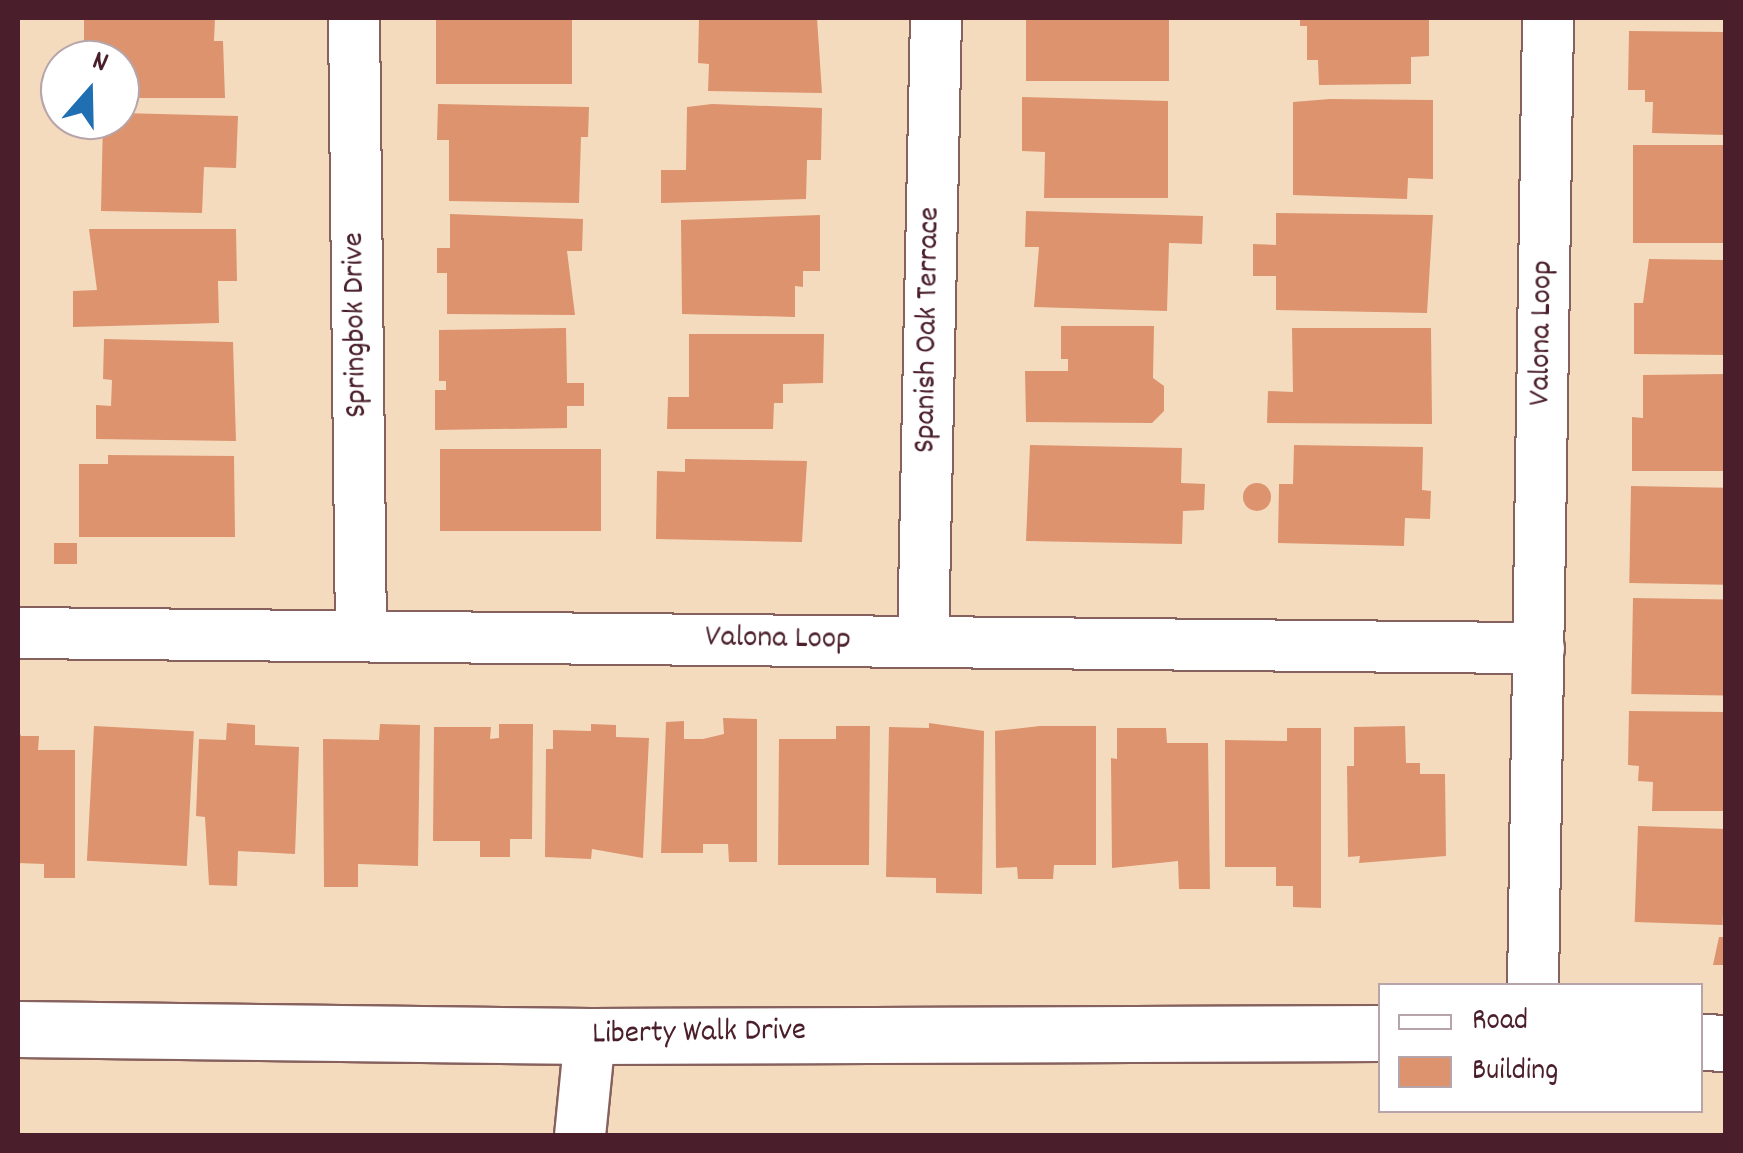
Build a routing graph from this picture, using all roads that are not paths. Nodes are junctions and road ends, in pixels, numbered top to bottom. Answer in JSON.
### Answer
{"nodes":[{"id":1,"x":354,"y":18,"type":"edge"},
{"id":2,"x":936,"y":18,"type":"edge"},
{"id":3,"x":1548,"y":18,"type":"edge"},
{"id":4,"x":361,"y":632,"type":"junction"},
{"id":5,"x":18,"y":634,"type":"edge"},
{"id":6,"x":923,"y":642,"type":"junction"},
{"id":7,"x":1539,"y":648,"type":"junction"},
{"id":8,"x":1534,"y":983,"type":"edge"},
{"id":9,"x":18,"y":1029,"type":"edge"},
{"id":10,"x":1378,"y":1032,"type":"edge"},
{"id":11,"x":590,"y":1036,"type":"junction"},
{"id":12,"x":580,"y":1136,"type":"edge"}],
"edges":[{"from":1,"to":4,"type":"street","name":"Springbok Drive"},
{"from":2,"to":6,"type":"street","name":"Spanish Oak Terrace"},
{"from":3,"to":7,"type":"street","name":"Valona Loop"},
{"from":4,"to":5,"type":"street","name":"Valona Loop"},
{"from":4,"to":6,"type":"street","name":"Valona Loop"},
{"from":6,"to":7,"type":"street","name":"Valona Loop"},
{"from":7,"to":8,"type":"street","name":"Valona Loop"},
{"from":9,"to":11,"type":"street","name":"Liberty Walk Drive"},
{"from":10,"to":11,"type":"street","name":"Liberty Walk Drive"},
{"from":11,"to":12,"type":"street"}]}
